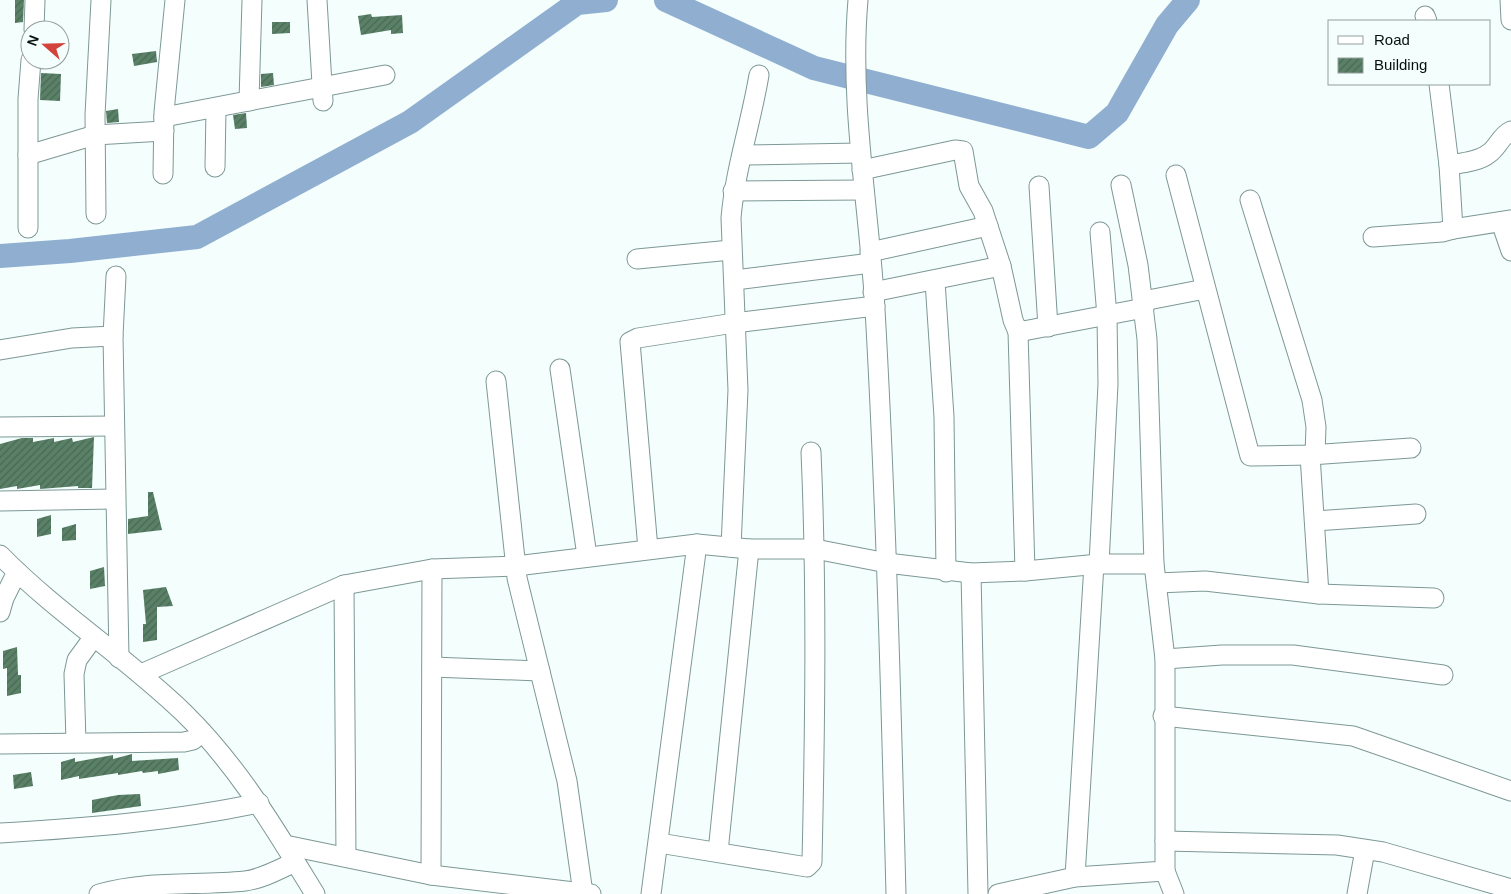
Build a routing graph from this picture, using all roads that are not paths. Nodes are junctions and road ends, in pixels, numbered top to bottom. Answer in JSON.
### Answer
{"nodes":[{"id":1,"x":36,"y":0,"type":"edge"},
{"id":2,"x":100,"y":0,"type":"edge"},
{"id":3,"x":175,"y":0,"type":"edge"},
{"id":4,"x":252,"y":0,"type":"edge"},
{"id":5,"x":317,"y":0,"type":"edge"},
{"id":6,"x":858,"y":0,"type":"edge"},
{"id":7,"x":1510,"y":0,"type":"edge"},
{"id":8,"x":35,"y":20,"type":"edge"},
{"id":9,"x":1511,"y":20,"type":"edge"},
{"id":10,"x":31,"y":70,"type":"edge"},
{"id":11,"x":385,"y":75,"type":"dead end"},
{"id":12,"x":759,"y":75,"type":"dead end"},
{"id":13,"x":1439,"y":85,"type":"edge"},
{"id":14,"x":322,"y":94,"type":"junction"},
{"id":15,"x":249,"y":101,"type":"junction"},
{"id":16,"x":216,"y":109,"type":"junction"},
{"id":17,"x":164,"y":124,"type":"junction"},
{"id":18,"x":1511,"y":132,"type":"edge"},
{"id":19,"x":95,"y":136,"type":"junction"},
{"id":20,"x":743,"y":154,"type":"junction"},
{"id":21,"x":28,"y":155,"type":"junction"},
{"id":22,"x":861,"y":161,"type":"junction"},
{"id":23,"x":1449,"y":165,"type":"junction"},
{"id":24,"x":215,"y":167,"type":"dead end"},
{"id":25,"x":162,"y":174,"type":"dead end"},
{"id":26,"x":1176,"y":175,"type":"dead end"},
{"id":27,"x":1121,"y":185,"type":"dead end"},
{"id":28,"x":1038,"y":186,"type":"dead end"},
{"id":29,"x":864,"y":190,"type":"junction"},
{"id":30,"x":733,"y":191,"type":"junction"},
{"id":31,"x":1250,"y":200,"type":"dead end"},
{"id":32,"x":96,"y":214,"type":"dead end"},
{"id":33,"x":1506,"y":221,"type":"edge"},
{"id":34,"x":988,"y":226,"type":"junction"},
{"id":35,"x":28,"y":228,"type":"dead end"},
{"id":36,"x":1453,"y":229,"type":"junction"},
{"id":37,"x":1100,"y":232,"type":"dead end"},
{"id":38,"x":1372,"y":237,"type":"dead end"},
{"id":39,"x":731,"y":250,"type":"junction"},
{"id":40,"x":1511,"y":251,"type":"edge"},
{"id":41,"x":870,"y":258,"type":"junction"},
{"id":42,"x":637,"y":259,"type":"dead end"},
{"id":43,"x":1001,"y":266,"type":"junction"},
{"id":44,"x":116,"y":276,"type":"dead end"},
{"id":45,"x":735,"y":280,"type":"junction"},
{"id":46,"x":935,"y":281,"type":"junction"},
{"id":47,"x":1205,"y":289,"type":"junction"},
{"id":48,"x":874,"y":299,"type":"junction"},
{"id":49,"x":1143,"y":304,"type":"junction"},
{"id":50,"x":1107,"y":316,"type":"junction"},
{"id":51,"x":734,"y":323,"type":"junction"},
{"id":52,"x":1048,"y":327,"type":"junction"},
{"id":53,"x":1018,"y":332,"type":"junction"},
{"id":54,"x":112,"y":336,"type":"junction"},
{"id":55,"x":0,"y":350,"type":"edge"},
{"id":56,"x":560,"y":369,"type":"dead end"},
{"id":57,"x":496,"y":381,"type":"dead end"},
{"id":58,"x":114,"y":426,"type":"junction"},
{"id":59,"x":0,"y":427,"type":"edge"},
{"id":60,"x":1411,"y":448,"type":"dead end"},
{"id":61,"x":811,"y":452,"type":"dead end"},
{"id":62,"x":1313,"y":454,"type":"junction"},
{"id":63,"x":114,"y":499,"type":"junction"},
{"id":64,"x":0,"y":501,"type":"edge"},
{"id":65,"x":1416,"y":514,"type":"dead end"},
{"id":66,"x":1315,"y":521,"type":"junction"},
{"id":67,"x":697,"y":544,"type":"junction"},
{"id":68,"x":740,"y":548,"type":"junction"},
{"id":69,"x":648,"y":549,"type":"junction"},
{"id":70,"x":815,"y":549,"type":"junction"},
{"id":71,"x":0,"y":555,"type":"edge"},
{"id":72,"x":586,"y":556,"type":"junction"},
{"id":73,"x":887,"y":563,"type":"junction"},
{"id":74,"x":1096,"y":564,"type":"junction"},
{"id":75,"x":1154,"y":564,"type":"junction"},
{"id":76,"x":516,"y":566,"type":"junction"},
{"id":77,"x":432,"y":569,"type":"junction"},
{"id":78,"x":1025,"y":571,"type":"junction"},
{"id":79,"x":17,"y":572,"type":"junction"},
{"id":80,"x":946,"y":572,"type":"junction"},
{"id":81,"x":971,"y":573,"type":"junction"},
{"id":82,"x":1157,"y":583,"type":"junction"},
{"id":83,"x":344,"y":585,"type":"junction"},
{"id":84,"x":1319,"y":594,"type":"junction"},
{"id":85,"x":1434,"y":598,"type":"dead end"},
{"id":86,"x":0,"y":612,"type":"edge"},
{"id":87,"x":93,"y":638,"type":"junction"},
{"id":88,"x":120,"y":658,"type":"junction"},
{"id":89,"x":1165,"y":659,"type":"junction"},
{"id":90,"x":432,"y":667,"type":"junction"},
{"id":91,"x":540,"y":671,"type":"junction"},
{"id":92,"x":141,"y":674,"type":"junction"},
{"id":93,"x":1443,"y":674,"type":"dead end"},
{"id":94,"x":1164,"y":716,"type":"junction"},
{"id":95,"x":202,"y":732,"type":"junction"},
{"id":96,"x":76,"y":742,"type":"junction"},
{"id":97,"x":0,"y":744,"type":"edge"},
{"id":98,"x":1511,"y":792,"type":"edge"},
{"id":99,"x":260,"y":803,"type":"junction"},
{"id":100,"x":0,"y":833,"type":"edge"},
{"id":101,"x":1165,"y":841,"type":"junction"},
{"id":102,"x":659,"y":843,"type":"junction"},
{"id":103,"x":285,"y":845,"type":"junction"},
{"id":104,"x":1365,"y":850,"type":"junction"},
{"id":105,"x":718,"y":852,"type":"junction"},
{"id":106,"x":346,"y":857,"type":"junction"},
{"id":107,"x":295,"y":862,"type":"junction"},
{"id":108,"x":1164,"y":871,"type":"junction"},
{"id":109,"x":431,"y":875,"type":"junction"},
{"id":110,"x":1075,"y":877,"type":"junction"},
{"id":111,"x":1511,"y":889,"type":"edge"},
{"id":112,"x":1028,"y":891,"type":"edge"},
{"id":113,"x":556,"y":892,"type":"edge"},
{"id":114,"x":587,"y":893,"type":"edge"},
{"id":115,"x":99,"y":894,"type":"edge"},
{"id":116,"x":315,"y":894,"type":"edge"},
{"id":117,"x":651,"y":894,"type":"edge"},
{"id":118,"x":896,"y":894,"type":"edge"},
{"id":119,"x":978,"y":894,"type":"edge"},
{"id":120,"x":998,"y":894,"type":"edge"},
{"id":121,"x":1174,"y":894,"type":"edge"},
{"id":122,"x":1357,"y":894,"type":"edge"}],
"edges":[{"from":1,"to":8,"type":"street"},
{"from":2,"to":19,"type":"street"},
{"from":3,"to":17,"type":"street"},
{"from":4,"to":15,"type":"street"},
{"from":5,"to":14,"type":"street"},
{"from":6,"to":22,"type":"street"},
{"from":7,"to":9,"type":"street"},
{"from":10,"to":21,"type":"street"},
{"from":11,"to":14,"type":"street"},
{"from":12,"to":20,"type":"street"},
{"from":13,"to":23,"type":"street"},
{"from":14,"to":15,"type":"street"},
{"from":15,"to":16,"type":"street"},
{"from":16,"to":17,"type":"street"},
{"from":16,"to":24,"type":"street"},
{"from":17,"to":19,"type":"street"},
{"from":17,"to":25,"type":"street"},
{"from":18,"to":23,"type":"street"},
{"from":19,"to":21,"type":"street"},
{"from":19,"to":32,"type":"street"},
{"from":20,"to":22,"type":"street"},
{"from":20,"to":30,"type":"street"},
{"from":21,"to":35,"type":"street"},
{"from":22,"to":29,"type":"street"},
{"from":22,"to":34,"type":"street"},
{"from":23,"to":36,"type":"street"},
{"from":26,"to":47,"type":"street"},
{"from":27,"to":49,"type":"street"},
{"from":28,"to":52,"type":"street"},
{"from":29,"to":30,"type":"street"},
{"from":29,"to":41,"type":"street"},
{"from":30,"to":39,"type":"street"},
{"from":31,"to":62,"type":"street"},
{"from":33,"to":36,"type":"street"},
{"from":33,"to":40,"type":"street"},
{"from":34,"to":41,"type":"street"},
{"from":34,"to":43,"type":"street"},
{"from":36,"to":38,"type":"street"},
{"from":37,"to":50,"type":"street"},
{"from":39,"to":42,"type":"street"},
{"from":39,"to":45,"type":"street"},
{"from":41,"to":45,"type":"street"},
{"from":41,"to":48,"type":"street"},
{"from":43,"to":46,"type":"street"},
{"from":43,"to":53,"type":"street"},
{"from":44,"to":54,"type":"street"},
{"from":45,"to":51,"type":"street"},
{"from":46,"to":48,"type":"street"},
{"from":46,"to":80,"type":"street"},
{"from":47,"to":49,"type":"street"},
{"from":47,"to":62,"type":"street"},
{"from":48,"to":51,"type":"street"},
{"from":48,"to":73,"type":"street"},
{"from":49,"to":50,"type":"street"},
{"from":49,"to":75,"type":"street"},
{"from":50,"to":52,"type":"street"},
{"from":50,"to":74,"type":"street"},
{"from":51,"to":68,"type":"street"},
{"from":51,"to":69,"type":"street"},
{"from":52,"to":53,"type":"street"},
{"from":53,"to":78,"type":"street"},
{"from":54,"to":55,"type":"street"},
{"from":54,"to":58,"type":"street"},
{"from":56,"to":72,"type":"street"},
{"from":57,"to":76,"type":"street"},
{"from":58,"to":59,"type":"street"},
{"from":58,"to":63,"type":"street"},
{"from":60,"to":62,"type":"street"},
{"from":61,"to":70,"type":"street"},
{"from":62,"to":66,"type":"street"},
{"from":63,"to":64,"type":"street"},
{"from":63,"to":88,"type":"street"},
{"from":65,"to":66,"type":"street"},
{"from":66,"to":84,"type":"street"},
{"from":67,"to":68,"type":"street"},
{"from":67,"to":69,"type":"street"},
{"from":67,"to":102,"type":"street"},
{"from":68,"to":70,"type":"street"},
{"from":68,"to":105,"type":"street"},
{"from":69,"to":72,"type":"street"},
{"from":70,"to":73,"type":"street"},
{"from":70,"to":105,"type":"street"},
{"from":71,"to":79,"type":"street"},
{"from":72,"to":76,"type":"street"},
{"from":73,"to":80,"type":"street"},
{"from":73,"to":118,"type":"street"},
{"from":74,"to":75,"type":"street"},
{"from":74,"to":78,"type":"street"},
{"from":74,"to":110,"type":"street"},
{"from":75,"to":82,"type":"street"},
{"from":76,"to":77,"type":"street"},
{"from":76,"to":91,"type":"street"},
{"from":77,"to":83,"type":"street"},
{"from":77,"to":90,"type":"street"},
{"from":78,"to":81,"type":"street"},
{"from":79,"to":86,"type":"street"},
{"from":79,"to":87,"type":"street"},
{"from":80,"to":81,"type":"street"},
{"from":81,"to":119,"type":"street"},
{"from":82,"to":84,"type":"street"},
{"from":82,"to":89,"type":"street"},
{"from":83,"to":92,"type":"street"},
{"from":83,"to":106,"type":"street"},
{"from":84,"to":85,"type":"street"},
{"from":87,"to":88,"type":"street"},
{"from":87,"to":96,"type":"street"},
{"from":88,"to":92,"type":"street"},
{"from":89,"to":93,"type":"street"},
{"from":89,"to":94,"type":"street"},
{"from":90,"to":91,"type":"street"},
{"from":90,"to":109,"type":"street"},
{"from":91,"to":114,"type":"street"},
{"from":92,"to":95,"type":"street"},
{"from":94,"to":98,"type":"street"},
{"from":94,"to":101,"type":"street"},
{"from":95,"to":96,"type":"street"},
{"from":95,"to":99,"type":"street"},
{"from":96,"to":97,"type":"street"},
{"from":99,"to":100,"type":"street"},
{"from":99,"to":103,"type":"street"},
{"from":101,"to":104,"type":"street"},
{"from":101,"to":108,"type":"street"},
{"from":102,"to":105,"type":"street"},
{"from":102,"to":117,"type":"street"},
{"from":103,"to":106,"type":"street"},
{"from":103,"to":107,"type":"street"},
{"from":104,"to":111,"type":"street"},
{"from":104,"to":122,"type":"street"},
{"from":106,"to":109,"type":"street"},
{"from":107,"to":115,"type":"street"},
{"from":107,"to":116,"type":"street"},
{"from":108,"to":110,"type":"street"},
{"from":108,"to":121,"type":"street"},
{"from":109,"to":113,"type":"street"},
{"from":110,"to":112,"type":"street"},
{"from":112,"to":120,"type":"street"},
{"from":113,"to":114,"type":"street"}]}
